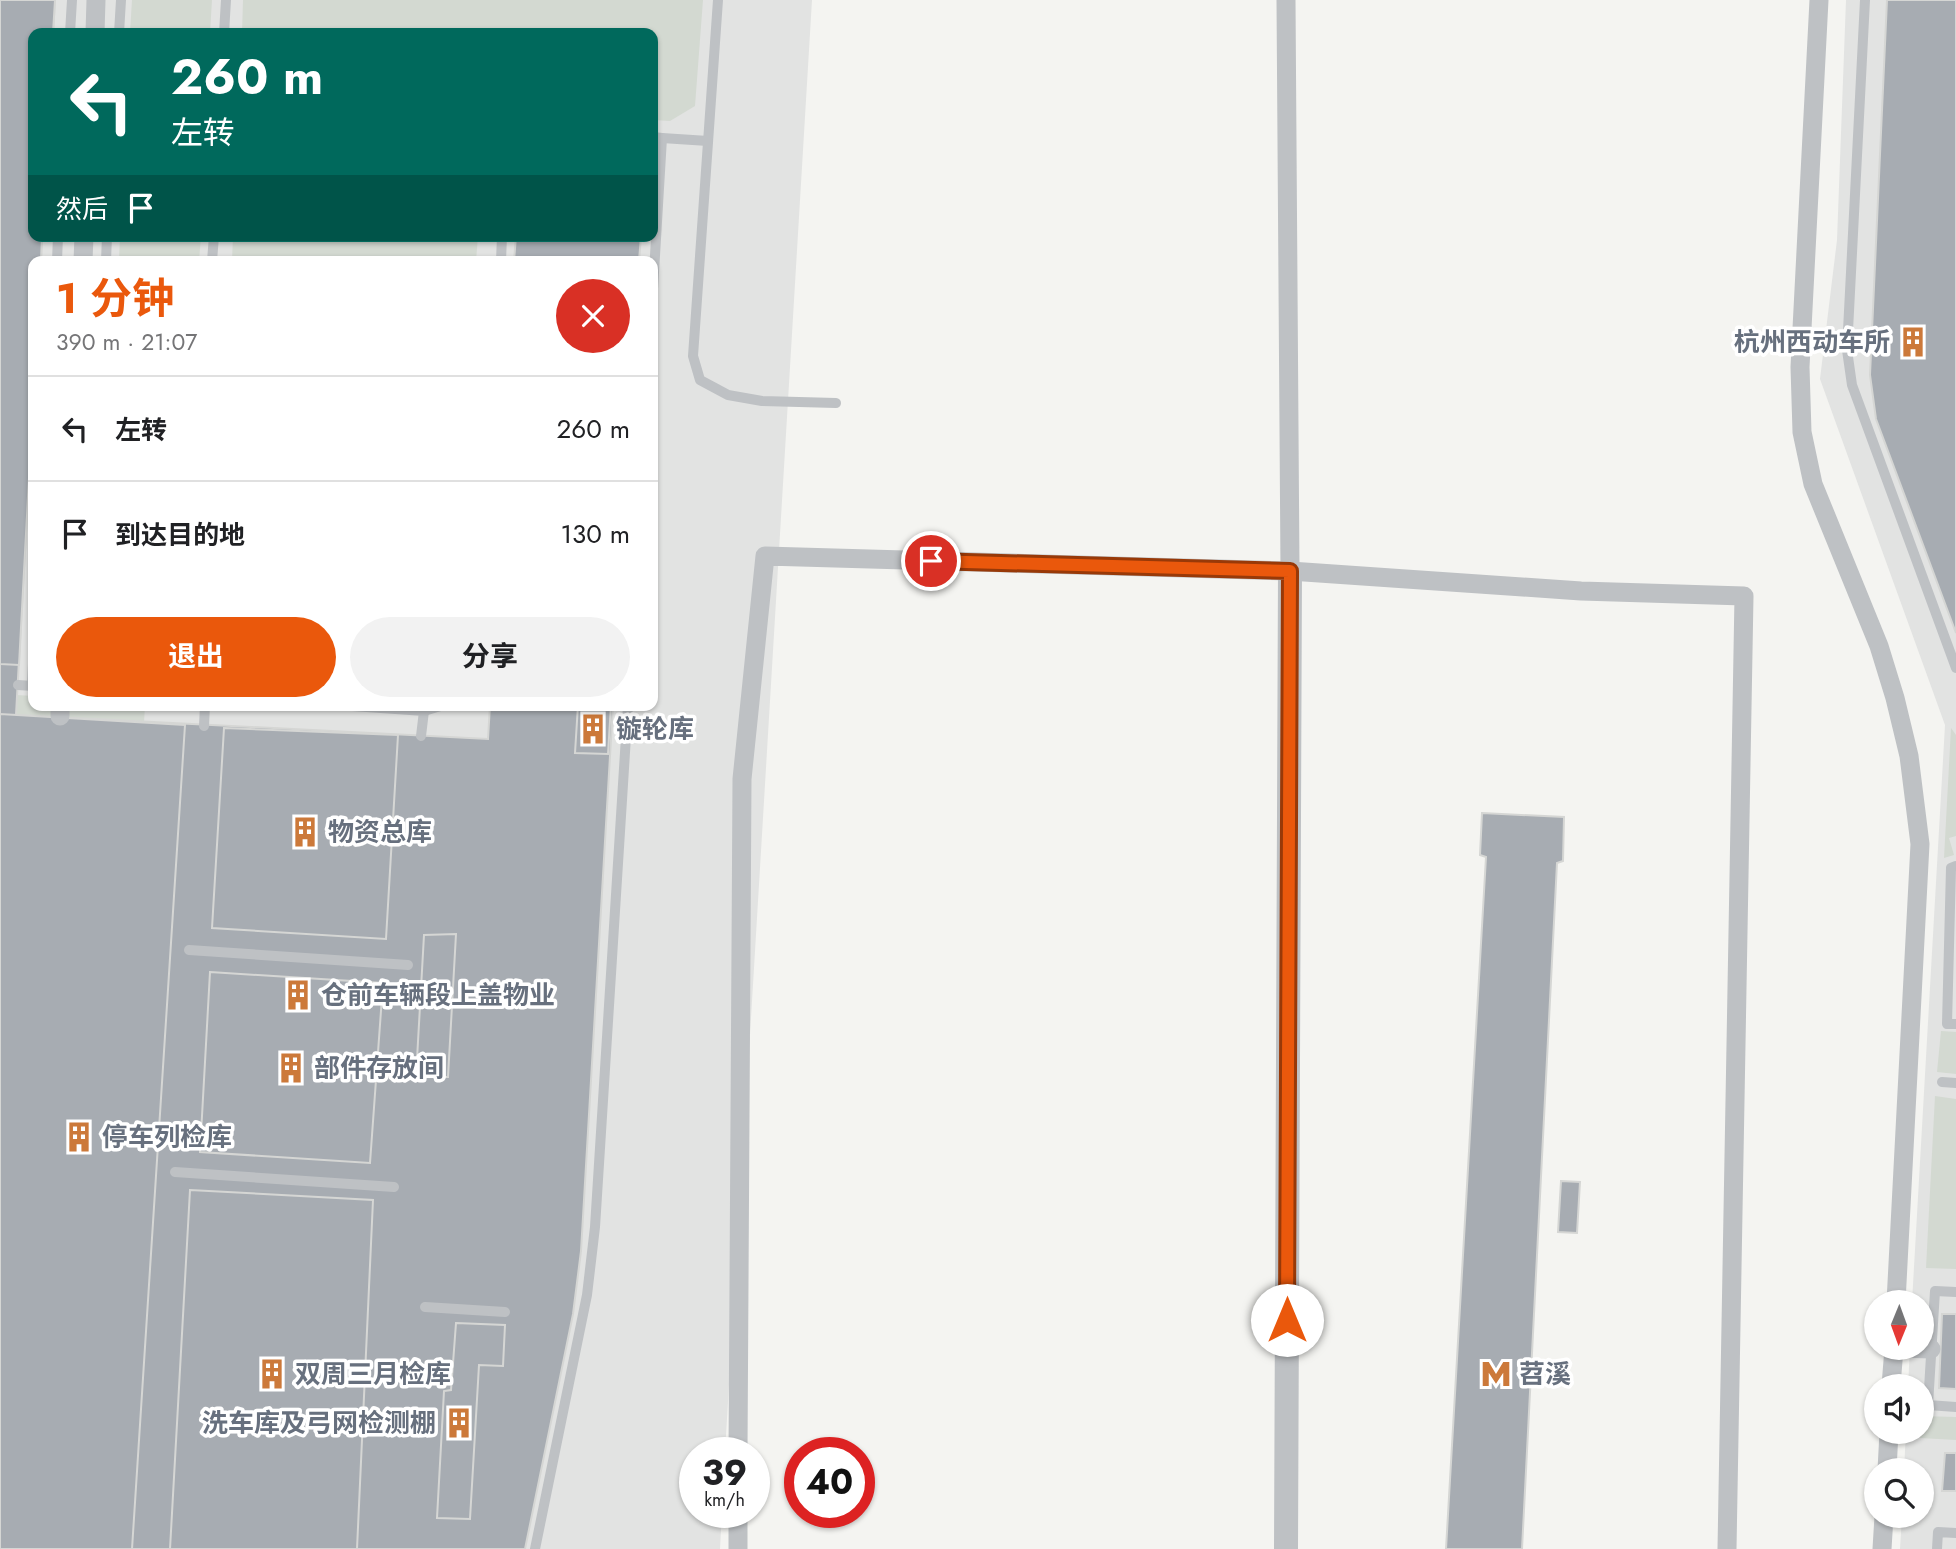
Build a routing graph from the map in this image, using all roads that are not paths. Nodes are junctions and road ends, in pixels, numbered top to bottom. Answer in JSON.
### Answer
{"nodes":[{"id":1,"x":72,"y":0,"type":"edge"},
{"id":2,"x":96,"y":0,"type":"edge"},
{"id":3,"x":121,"y":0,"type":"edge"},
{"id":4,"x":226,"y":0,"type":"edge"},
{"id":5,"x":718,"y":0,"type":"edge"},
{"id":6,"x":1286,"y":0,"type":"edge"},
{"id":7,"x":1819,"y":0,"type":"edge"},
{"id":8,"x":1865,"y":0,"type":"edge"},
{"id":9,"x":70,"y":28,"type":"edge"},
{"id":10,"x":95,"y":28,"type":"edge"},
{"id":11,"x":119,"y":28,"type":"edge"},
{"id":12,"x":224,"y":28,"type":"edge"},
{"id":13,"x":658,"y":138,"type":"edge"},
{"id":14,"x":708,"y":141,"type":"junction"},
{"id":15,"x":836,"y":403,"type":"dead end"},
{"id":16,"x":1290,"y":571,"type":"junction"},
{"id":17,"x":1956,"y":668,"type":"edge"},
{"id":18,"x":18,"y":685,"type":"dead end"},
{"id":19,"x":28,"y":686,"type":"edge"},
{"id":20,"x":205,"y":711,"type":"edge"},
{"id":21,"x":424,"y":711,"type":"edge"},
{"id":22,"x":628,"y":711,"type":"edge"},
{"id":23,"x":204,"y":726,"type":"dead end"},
{"id":24,"x":421,"y":736,"type":"dead end"},
{"id":25,"x":1956,"y":866,"type":"edge"},
{"id":26,"x":189,"y":950,"type":"dead end"},
{"id":27,"x":408,"y":965,"type":"dead end"},
{"id":28,"x":1956,"y":1024,"type":"edge"},
{"id":29,"x":1942,"y":1082,"type":"dead end"},
{"id":30,"x":1956,"y":1083,"type":"edge"},
{"id":31,"x":175,"y":1172,"type":"dead end"},
{"id":32,"x":394,"y":1187,"type":"dead end"},
{"id":33,"x":1897,"y":1290,"type":"edge"},
{"id":34,"x":1956,"y":1292,"type":"edge"},
{"id":35,"x":1934,"y":1306,"type":"edge"},
{"id":36,"x":425,"y":1307,"type":"dead end"},
{"id":37,"x":505,"y":1312,"type":"dead end"},
{"id":38,"x":1930,"y":1360,"type":"edge"},
{"id":39,"x":1956,"y":1407,"type":"edge"},
{"id":40,"x":738,"y":1437,"type":"edge"},
{"id":41,"x":738,"y":1528,"type":"edge"},
{"id":42,"x":1883,"y":1528,"type":"edge"},
{"id":43,"x":1956,"y":1533,"type":"edge"},
{"id":44,"x":535,"y":1549,"type":"edge"},
{"id":45,"x":738,"y":1549,"type":"edge"},
{"id":46,"x":1286,"y":1549,"type":"edge"},
{"id":47,"x":1727,"y":1549,"type":"edge"},
{"id":48,"x":1882,"y":1549,"type":"edge"},
{"id":49,"x":1937,"y":1549,"type":"edge"}],
"edges":[{"from":1,"to":9,"type":"lane"},
{"from":2,"to":10,"type":"street"},
{"from":3,"to":11,"type":"lane"},
{"from":4,"to":12,"type":"lane"},
{"from":5,"to":14,"type":"lane"},
{"from":6,"to":16,"type":"street"},
{"from":7,"to":33,"type":"street"},
{"from":8,"to":17,"type":"lane"},
{"from":13,"to":14,"type":"lane"},
{"from":14,"to":15,"type":"lane"},
{"from":16,"to":40,"type":"street"},
{"from":16,"to":46,"type":"street"},
{"from":16,"to":47,"type":"street"},
{"from":18,"to":19,"type":"lane"},
{"from":20,"to":23,"type":"lane"},
{"from":21,"to":24,"type":"lane"},
{"from":22,"to":44,"type":"lane"},
{"from":25,"to":28,"type":"lane"},
{"from":26,"to":27,"type":"lane"},
{"from":29,"to":30,"type":"lane"},
{"from":31,"to":32,"type":"lane"},
{"from":34,"to":35,"type":"lane"},
{"from":36,"to":37,"type":"lane"},
{"from":38,"to":39,"type":"lane"},
{"from":41,"to":45,"type":"street"},
{"from":42,"to":48,"type":"street"},
{"from":43,"to":49,"type":"lane"}]}
